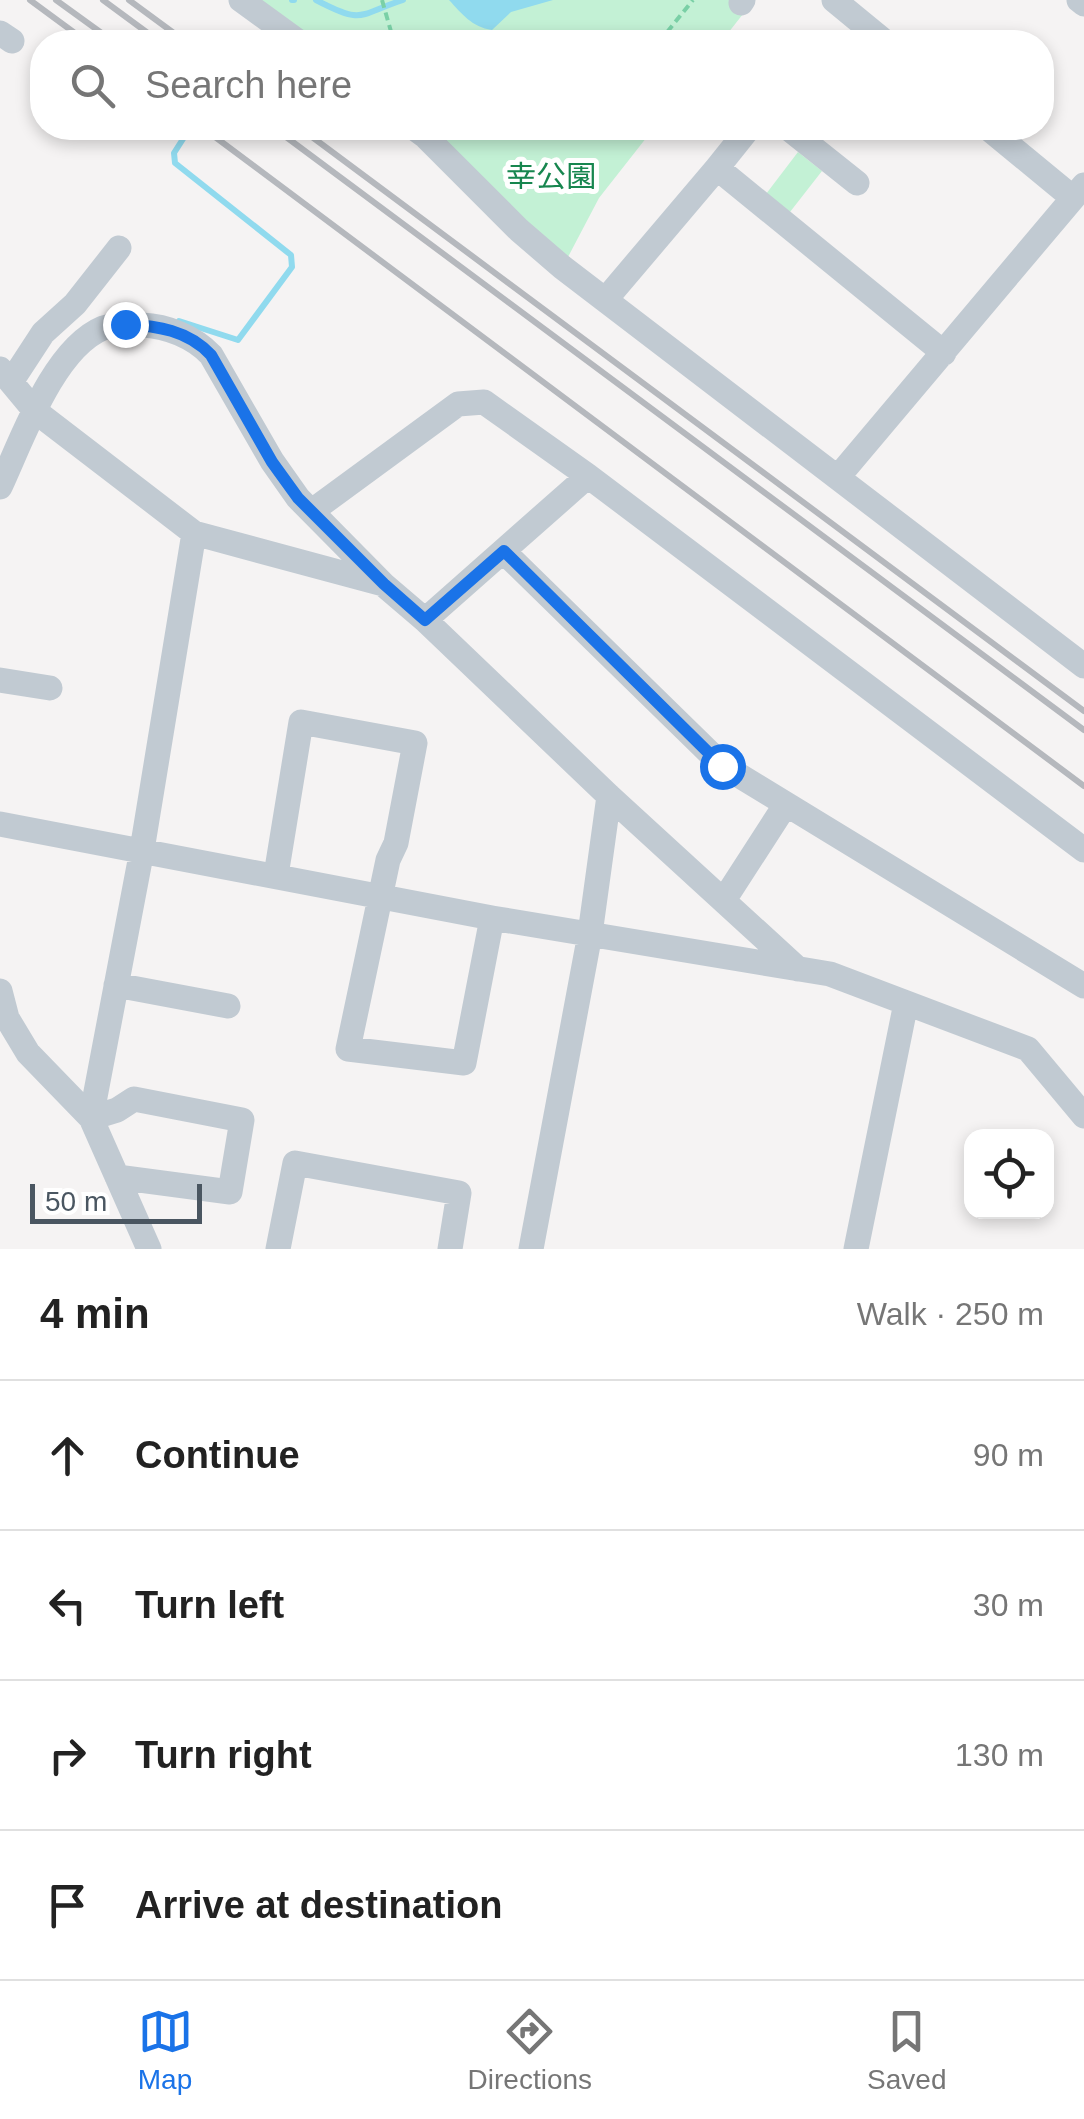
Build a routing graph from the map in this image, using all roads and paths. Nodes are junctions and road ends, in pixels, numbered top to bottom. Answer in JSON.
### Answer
{"nodes":[{"id":1,"x":241,"y":0,"type":"edge"},
{"id":2,"x":382,"y":0,"type":"edge"},
{"id":3,"x":694,"y":0,"type":"edge"},
{"id":4,"x":834,"y":0,"type":"edge"},
{"id":5,"x":282,"y":30,"type":"edge"},
{"id":6,"x":391,"y":30,"type":"edge"},
{"id":7,"x":669,"y":30,"type":"edge"},
{"id":8,"x":871,"y":30,"type":"edge"},
{"id":9,"x":429,"y":140,"type":"edge"},
{"id":10,"x":740,"y":140,"type":"edge"},
{"id":11,"x":803,"y":140,"type":"edge"},
{"id":12,"x":1005,"y":140,"type":"edge"},
{"id":13,"x":718,"y":168,"type":"junction"},
{"id":14,"x":857,"y":183,"type":"dead end"},
{"id":15,"x":1078,"y":192,"type":"edge"},
{"id":16,"x":120,"y":248,"type":"dead end"},
{"id":17,"x":606,"y":299,"type":"junction"},
{"id":18,"x":944,"y":353,"type":"junction"},
{"id":19,"x":20,"y":393,"type":"edge"},
{"id":20,"x":588,"y":476,"type":"junction"},
{"id":21,"x":838,"y":478,"type":"junction"},
{"id":22,"x":0,"y":487,"type":"edge"},
{"id":23,"x":312,"y":511,"type":"junction"},
{"id":24,"x":194,"y":532,"type":"junction"},
{"id":25,"x":504,"y":551,"type":"junction"},
{"id":26,"x":384,"y":584,"type":"junction"},
{"id":27,"x":425,"y":620,"type":"junction"},
{"id":28,"x":1084,"y":666,"type":"edge"},
{"id":29,"x":0,"y":680,"type":"edge"},
{"id":30,"x":50,"y":688,"type":"dead end"},
{"id":31,"x":610,"y":796,"type":"junction"},
{"id":32,"x":786,"y":804,"type":"junction"},
{"id":33,"x":0,"y":824,"type":"edge"},
{"id":34,"x":142,"y":850,"type":"junction"},
{"id":35,"x":1084,"y":850,"type":"edge"},
{"id":36,"x":276,"y":875,"type":"junction"},
{"id":37,"x":380,"y":895,"type":"junction"},
{"id":38,"x":724,"y":900,"type":"junction"},
{"id":39,"x":492,"y":918,"type":"junction"},
{"id":40,"x":590,"y":934,"type":"junction"},
{"id":41,"x":798,"y":969,"type":"junction"},
{"id":42,"x":116,"y":985,"type":"junction"},
{"id":43,"x":1084,"y":986,"type":"edge"},
{"id":44,"x":0,"y":991,"type":"edge"},
{"id":45,"x":906,"y":1003,"type":"junction"},
{"id":46,"x":228,"y":1006,"type":"dead end"},
{"id":47,"x":1084,"y":1114,"type":"edge"},
{"id":48,"x":91,"y":1118,"type":"junction"},
{"id":49,"x":117,"y":1177,"type":"junction"},
{"id":50,"x":149,"y":1249,"type":"edge"},
{"id":51,"x":278,"y":1249,"type":"edge"},
{"id":52,"x":450,"y":1249,"type":"edge"},
{"id":53,"x":530,"y":1249,"type":"edge"},
{"id":54,"x":856,"y":1249,"type":"edge"}],
"edges":[{"from":1,"to":5,"type":"street"},
{"from":2,"to":6,"type":"path"},
{"from":3,"to":7,"type":"path"},
{"from":4,"to":8,"type":"street"},
{"from":9,"to":17,"type":"street"},
{"from":10,"to":13,"type":"street"},
{"from":11,"to":14,"type":"street"},
{"from":12,"to":15,"type":"street"},
{"from":13,"to":17,"type":"street"},
{"from":13,"to":18,"type":"street"},
{"from":15,"to":18,"type":"street"},
{"from":16,"to":19,"type":"street"},
{"from":17,"to":21,"type":"street"},
{"from":18,"to":21,"type":"street"},
{"from":19,"to":22,"type":"street"},
{"from":19,"to":23,"type":"street"},
{"from":19,"to":24,"type":"street"},
{"from":20,"to":23,"type":"street"},
{"from":20,"to":25,"type":"street"},
{"from":20,"to":35,"type":"street"},
{"from":21,"to":28,"type":"street"},
{"from":23,"to":26,"type":"street"},
{"from":24,"to":26,"type":"street"},
{"from":24,"to":34,"type":"street"},
{"from":25,"to":27,"type":"street"},
{"from":25,"to":32,"type":"street"},
{"from":26,"to":27,"type":"street"},
{"from":27,"to":31,"type":"street"},
{"from":29,"to":30,"type":"street"},
{"from":31,"to":38,"type":"street"},
{"from":31,"to":40,"type":"street"},
{"from":32,"to":38,"type":"street"},
{"from":32,"to":43,"type":"street"},
{"from":33,"to":34,"type":"street"},
{"from":34,"to":36,"type":"street"},
{"from":34,"to":42,"type":"street"},
{"from":36,"to":37,"type":"street"},
{"from":36,"to":37,"type":"street"},
{"from":37,"to":39,"type":"street"},
{"from":37,"to":39,"type":"street"},
{"from":38,"to":41,"type":"street"},
{"from":39,"to":40,"type":"street"},
{"from":40,"to":41,"type":"street"},
{"from":40,"to":53,"type":"street"},
{"from":41,"to":45,"type":"street"},
{"from":42,"to":46,"type":"street"},
{"from":42,"to":48,"type":"street"},
{"from":44,"to":48,"type":"street"},
{"from":45,"to":47,"type":"street"},
{"from":45,"to":54,"type":"street"},
{"from":48,"to":49,"type":"street"},
{"from":48,"to":49,"type":"street"},
{"from":49,"to":50,"type":"street"},
{"from":51,"to":52,"type":"street"}]}
